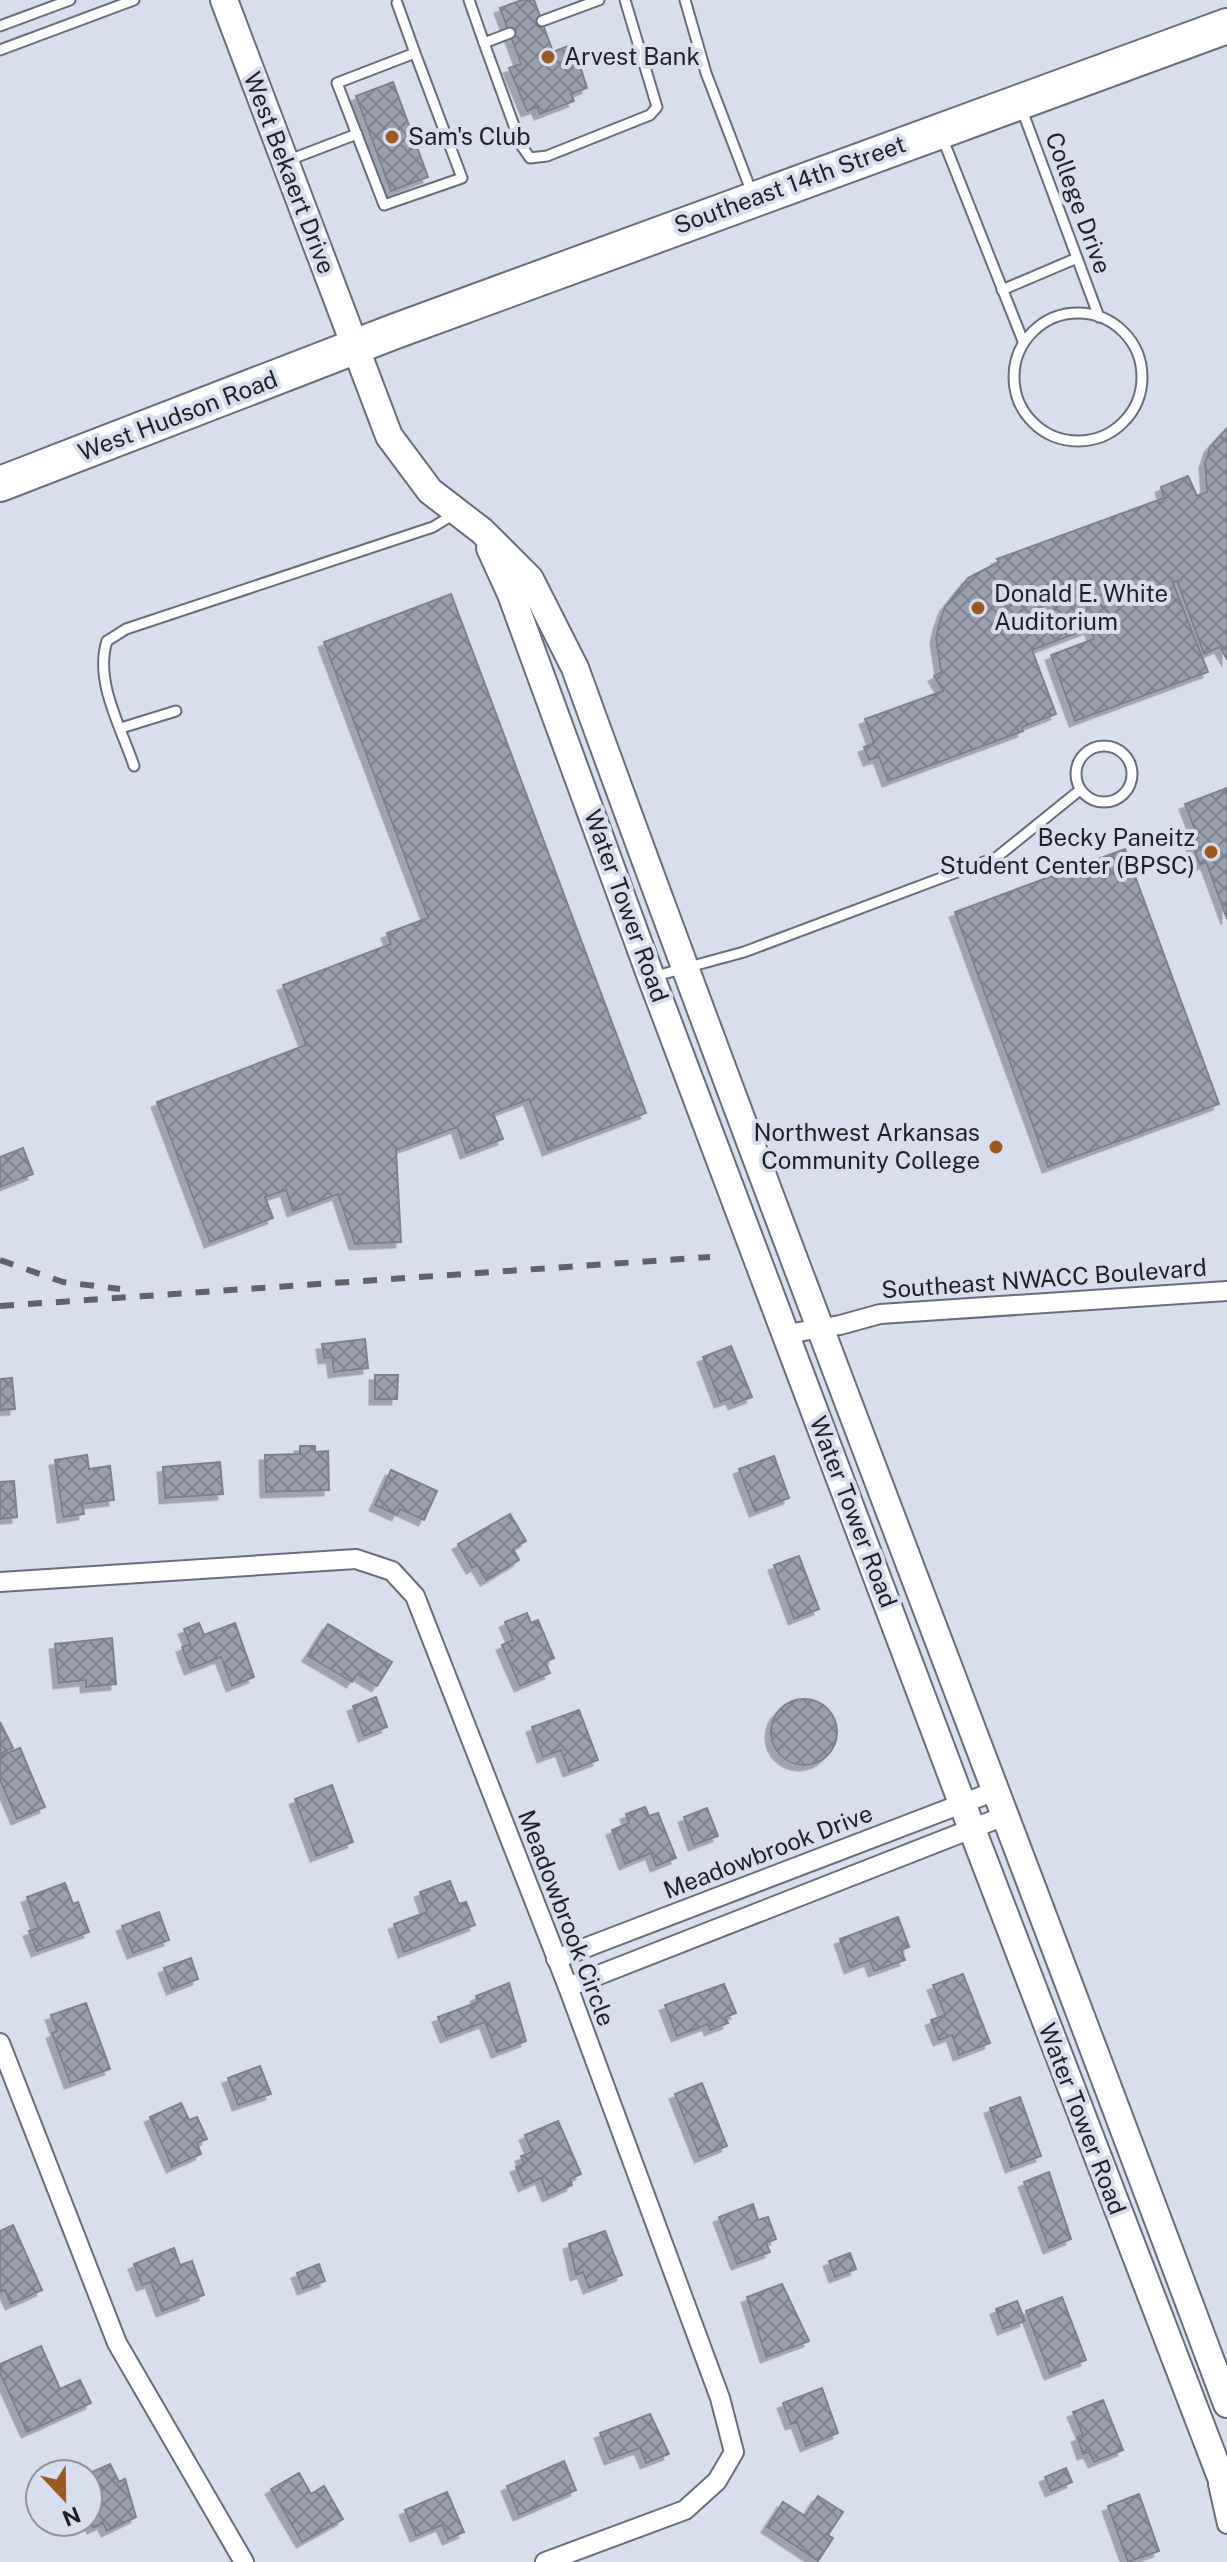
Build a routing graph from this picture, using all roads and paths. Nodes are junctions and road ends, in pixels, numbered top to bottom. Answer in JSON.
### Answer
{"nodes":[{"id":1,"x":70,"y":0,"type":"edge"},
{"id":2,"x":134,"y":0,"type":"edge"},
{"id":3,"x":224,"y":0,"type":"edge"},
{"id":4,"x":469,"y":0,"type":"edge"},
{"id":5,"x":599,"y":0,"type":"edge"},
{"id":6,"x":625,"y":0,"type":"edge"},
{"id":7,"x":685,"y":0,"type":"edge"},
{"id":8,"x":397,"y":3,"type":"dead end"},
{"id":9,"x":542,"y":21,"type":"dead end"},
{"id":10,"x":0,"y":26,"type":"edge"},
{"id":11,"x":1227,"y":26,"type":"edge"},
{"id":12,"x":510,"y":33,"type":"dead end"},
{"id":13,"x":484,"y":43,"type":"junction"},
{"id":14,"x":0,"y":50,"type":"edge"},
{"id":15,"x":415,"y":53,"type":"junction"},
{"id":16,"x":1020,"y":104,"type":"junction"},
{"id":17,"x":940,"y":130,"type":"junction"},
{"id":18,"x":357,"y":134,"type":"junction"},
{"id":19,"x":285,"y":161,"type":"junction"},
{"id":20,"x":754,"y":199,"type":"junction"},
{"id":21,"x":1077,"y":258,"type":"junction"},
{"id":22,"x":1002,"y":290,"type":"junction"},
{"id":23,"x":1099,"y":317,"type":"junction"},
{"id":24,"x":1023,"y":341,"type":"junction"},
{"id":25,"x":354,"y":346,"type":"junction"},
{"id":26,"x":0,"y":484,"type":"edge"},
{"id":27,"x":459,"y":512,"type":"junction"},
{"id":28,"x":482,"y":531,"type":"junction"},
{"id":29,"x":176,"y":711,"type":"dead end"},
{"id":30,"x":121,"y":728,"type":"junction"},
{"id":31,"x":134,"y":766,"type":"dead end"},
{"id":32,"x":1080,"y":790,"type":"junction"},
{"id":33,"x":686,"y":966,"type":"junction"},
{"id":34,"x":651,"y":977,"type":"junction"},
{"id":35,"x":1227,"y":1291,"type":"edge"},
{"id":36,"x":819,"y":1327,"type":"junction"},
{"id":37,"x":787,"y":1334,"type":"junction"},
{"id":38,"x":0,"y":1582,"type":"edge"},
{"id":39,"x":998,"y":1790,"type":"junction"},
{"id":40,"x":962,"y":1803,"type":"junction"},
{"id":41,"x":1007,"y":1815,"type":"junction"},
{"id":42,"x":972,"y":1829,"type":"junction"},
{"id":43,"x":556,"y":1959,"type":"junction"},
{"id":44,"x":568,"y":1987,"type":"junction"},
{"id":45,"x":0,"y":2043,"type":"edge"},
{"id":46,"x":1227,"y":2404,"type":"edge"},
{"id":47,"x":1212,"y":2458,"type":"junction"},
{"id":48,"x":1227,"y":2493,"type":"edge"},
{"id":49,"x":1227,"y":2524,"type":"edge"},
{"id":50,"x":244,"y":2562,"type":"edge"},
{"id":51,"x":545,"y":2562,"type":"edge"}],
"edges":[{"from":1,"to":10,"type":"lane"},
{"from":2,"to":14,"type":"lane"},
{"from":3,"to":19,"type":"street","name":"West Bekaert Drive"},
{"from":4,"to":13,"type":"lane"},
{"from":5,"to":9,"type":"lane"},
{"from":6,"to":13,"type":"lane"},
{"from":7,"to":20,"type":"lane"},
{"from":8,"to":15,"type":"lane"},
{"from":11,"to":16,"type":"highway","name":"Southeast 14th Street"},
{"from":12,"to":13,"type":"lane"},
{"from":15,"to":18,"type":"lane"},
{"from":15,"to":18,"type":"lane"},
{"from":16,"to":17,"type":"highway","name":"Southeast 14th Street"},
{"from":16,"to":21,"type":"lane","name":"College Drive"},
{"from":17,"to":20,"type":"highway","name":"Southeast 14th Street"},
{"from":17,"to":22,"type":"lane"},
{"from":18,"to":19,"type":"lane"},
{"from":19,"to":25,"type":"street","name":"West Bekaert Drive"},
{"from":20,"to":25,"type":"highway","name":"Southeast 14th Street"},
{"from":21,"to":22,"type":"lane"},
{"from":21,"to":23,"type":"lane","name":"College Drive"},
{"from":22,"to":24,"type":"lane"},
{"from":23,"to":24,"type":"lane"},
{"from":23,"to":24,"type":"lane"},
{"from":25,"to":26,"type":"highway","name":"West Hudson Road"},
{"from":25,"to":27,"type":"street","name":"Water Tower Road"},
{"from":27,"to":28,"type":"street","name":"Water Tower Road"},
{"from":27,"to":30,"type":"lane"},
{"from":28,"to":33,"type":"street","name":"Water Tower Road"},
{"from":28,"to":34,"type":"street","name":"Water Tower Road"},
{"from":29,"to":30,"type":"lane"},
{"from":30,"to":31,"type":"lane"},
{"from":32,"to":32,"type":"lane"},
{"from":32,"to":33,"type":"lane"},
{"from":33,"to":34,"type":"lane"},
{"from":33,"to":36,"type":"street","name":"Water Tower Road"},
{"from":34,"to":37,"type":"street","name":"Water Tower Road"},
{"from":35,"to":36,"type":"street","name":"Southeast NWACC Boulevard"},
{"from":36,"to":37,"type":"street","name":"Southeast NWACC Boulevard"},
{"from":36,"to":39,"type":"street","name":"Water Tower Road"},
{"from":37,"to":40,"type":"street","name":"Water Tower Road"},
{"from":38,"to":43,"type":"street","name":"Meadowbrook Circle"},
{"from":39,"to":40,"type":"street","name":"Meadowbrook Drive"},
{"from":39,"to":41,"type":"street","name":"Water Tower Road"},
{"from":40,"to":42,"type":"street","name":"Water Tower Road"},
{"from":40,"to":43,"type":"street","name":"Meadowbrook Drive"},
{"from":41,"to":42,"type":"street"},
{"from":41,"to":46,"type":"street","name":"Water Tower Road"},
{"from":42,"to":44,"type":"street"},
{"from":42,"to":47,"type":"street","name":"Water Tower Road"},
{"from":43,"to":44,"type":"street","name":"Meadowbrook Circle"},
{"from":44,"to":51,"type":"street","name":"Meadowbrook Circle"},
{"from":45,"to":50,"type":"street"},
{"from":47,"to":48,"type":"street","name":"Water Tower Road"},
{"from":47,"to":49,"type":"street"}]}
